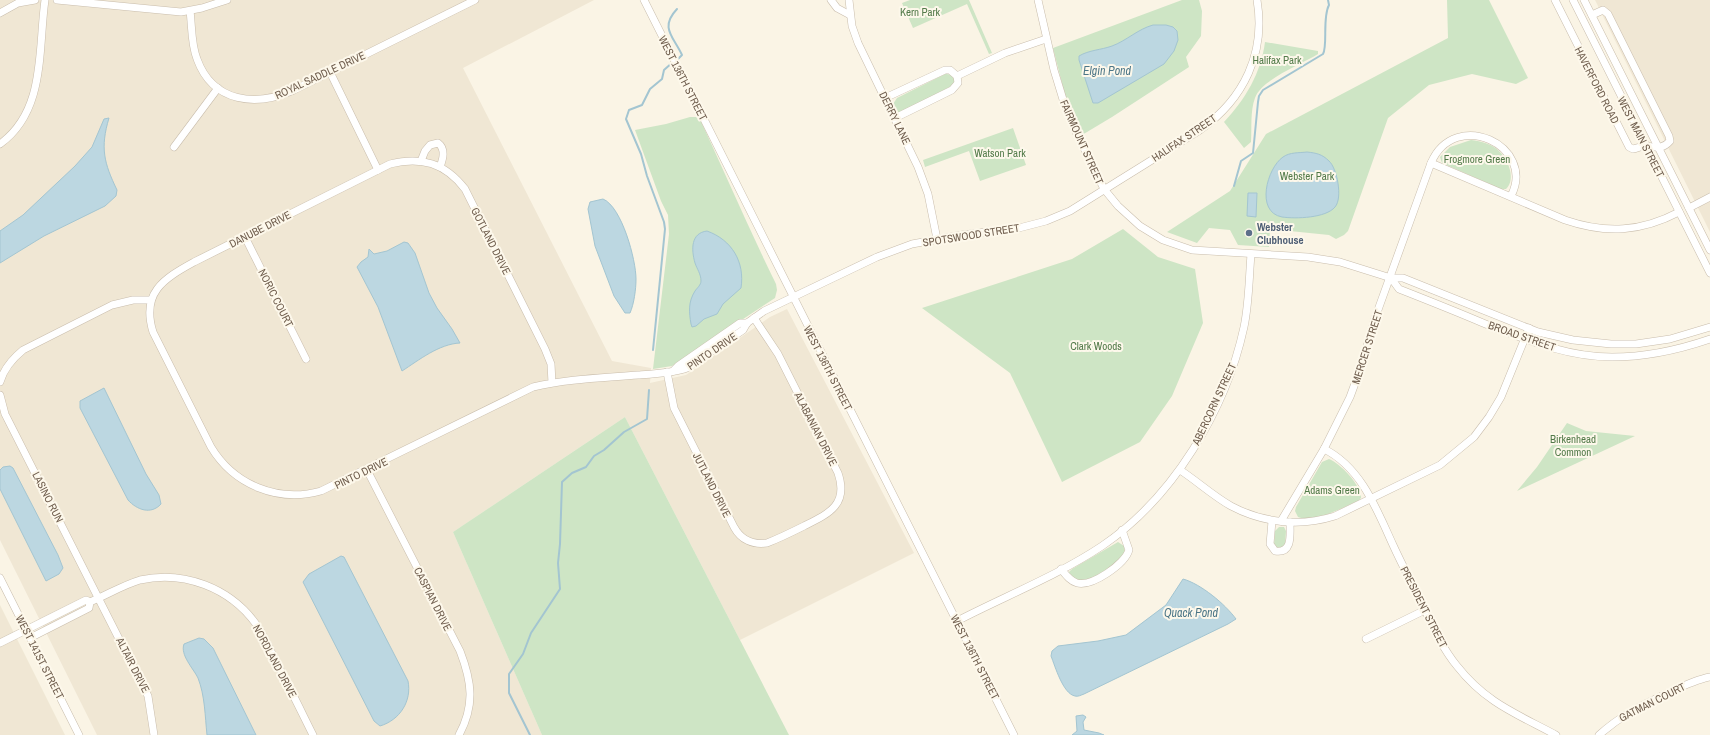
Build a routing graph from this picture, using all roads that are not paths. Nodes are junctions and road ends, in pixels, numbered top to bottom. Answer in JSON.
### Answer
{"nodes":[{"id":1,"x":35,"y":0,"type":"edge"},
{"id":2,"x":45,"y":0,"type":"edge"},
{"id":3,"x":57,"y":0,"type":"edge"},
{"id":4,"x":227,"y":0,"type":"edge"},
{"id":5,"x":475,"y":0,"type":"edge"},
{"id":6,"x":644,"y":0,"type":"edge"},
{"id":7,"x":831,"y":0,"type":"edge"},
{"id":8,"x":849,"y":0,"type":"edge"},
{"id":9,"x":1038,"y":0,"type":"edge"},
{"id":10,"x":1257,"y":0,"type":"edge"},
{"id":11,"x":1555,"y":0,"type":"edge"},
{"id":12,"x":1573,"y":0,"type":"edge"},
{"id":13,"x":1584,"y":0,"type":"edge"},
{"id":14,"x":190,"y":11,"type":"junction"},
{"id":15,"x":0,"y":13,"type":"edge"},
{"id":16,"x":850,"y":15,"type":"junction"},
{"id":17,"x":1592,"y":15,"type":"junction"},
{"id":18,"x":1046,"y":39,"type":"junction"},
{"id":19,"x":330,"y":72,"type":"junction"},
{"id":20,"x":957,"y":76,"type":"junction"},
{"id":21,"x":218,"y":88,"type":"junction"},
{"id":22,"x":885,"y":98,"type":"junction"},
{"id":23,"x":895,"y":118,"type":"junction"},
{"id":24,"x":0,"y":144,"type":"edge"},
{"id":25,"x":174,"y":147,"type":"dead end"},
{"id":26,"x":1653,"y":147,"type":"junction"},
{"id":27,"x":421,"y":161,"type":"junction"},
{"id":28,"x":1431,"y":163,"type":"junction"},
{"id":29,"x":440,"y":167,"type":"junction"},
{"id":30,"x":378,"y":170,"type":"junction"},
{"id":31,"x":1104,"y":190,"type":"junction"},
{"id":32,"x":1511,"y":196,"type":"junction"},
{"id":33,"x":1710,"y":197,"type":"edge"},
{"id":34,"x":1688,"y":208,"type":"junction"},
{"id":35,"x":1679,"y":212,"type":"junction"},
{"id":36,"x":245,"y":237,"type":"junction"},
{"id":37,"x":937,"y":239,"type":"junction"},
{"id":38,"x":1710,"y":250,"type":"edge"},
{"id":39,"x":1251,"y":254,"type":"junction"},
{"id":40,"x":1710,"y":273,"type":"edge"},
{"id":41,"x":1391,"y":278,"type":"junction"},
{"id":42,"x":792,"y":298,"type":"junction"},
{"id":43,"x":151,"y":300,"type":"junction"},
{"id":44,"x":754,"y":318,"type":"junction"},
{"id":45,"x":1710,"y":327,"type":"edge"},
{"id":46,"x":1529,"y":328,"type":"junction"},
{"id":47,"x":1524,"y":339,"type":"junction"},
{"id":48,"x":1710,"y":339,"type":"edge"},
{"id":49,"x":306,"y":359,"type":"dead end"},
{"id":50,"x":670,"y":371,"type":"junction"},
{"id":51,"x":0,"y":382,"type":"edge"},
{"id":52,"x":552,"y":383,"type":"junction"},
{"id":53,"x":0,"y":395,"type":"edge"},
{"id":54,"x":1324,"y":449,"type":"junction"},
{"id":55,"x":367,"y":470,"type":"junction"},
{"id":56,"x":1180,"y":470,"type":"junction"},
{"id":57,"x":1371,"y":499,"type":"junction"},
{"id":58,"x":1272,"y":521,"type":"junction"},
{"id":59,"x":1281,"y":522,"type":"junction"},
{"id":60,"x":1290,"y":522,"type":"junction"},
{"id":61,"x":799,"y":528,"type":"joint"},
{"id":62,"x":1122,"y":530,"type":"junction"},
{"id":63,"x":1061,"y":569,"type":"junction"},
{"id":64,"x":0,"y":578,"type":"edge"},
{"id":65,"x":99,"y":598,"type":"junction"},
{"id":66,"x":90,"y":602,"type":"junction"},
{"id":67,"x":1425,"y":610,"type":"junction"},
{"id":68,"x":957,"y":621,"type":"junction"},
{"id":69,"x":26,"y":630,"type":"junction"},
{"id":70,"x":30,"y":638,"type":"junction"},
{"id":71,"x":1366,"y":638,"type":"dead end"},
{"id":72,"x":0,"y":643,"type":"edge"},
{"id":73,"x":1710,"y":677,"type":"edge"},
{"id":74,"x":79,"y":735,"type":"edge"},
{"id":75,"x":154,"y":735,"type":"edge"},
{"id":76,"x":313,"y":735,"type":"edge"},
{"id":77,"x":459,"y":735,"type":"edge"},
{"id":78,"x":1014,"y":735,"type":"edge"},
{"id":79,"x":1556,"y":735,"type":"edge"},
{"id":80,"x":1599,"y":735,"type":"edge"}],
"edges":[{"from":1,"to":15,"type":"street"},
{"from":2,"to":24,"type":"street"},
{"from":3,"to":14,"type":"street"},
{"from":4,"to":14,"type":"street"},
{"from":5,"to":19,"type":"street","name":"ROYAL SADDLE DRIVE"},
{"from":6,"to":42,"type":"street","name":"WEST 136TH STREET"},
{"from":7,"to":16,"type":"street"},
{"from":8,"to":16,"type":"street","name":"DERRY LANE"},
{"from":9,"to":18,"type":"street","name":"FAIRMOUNT STREET"},
{"from":10,"to":31,"type":"street","name":"HALIFAX STREET"},
{"from":11,"to":26,"type":"street","name":"HAVERFORD ROAD"},
{"from":12,"to":26,"type":"street","name":"WEST MAIN STREET"},
{"from":13,"to":17,"type":"street","name":"WEST MAIN STREET"},
{"from":14,"to":21,"type":"street","name":"ROYAL SADDLE DRIVE"},
{"from":16,"to":22,"type":"street","name":"DERRY LANE"},
{"from":17,"to":26,"type":"street","name":"WEST MAIN STREET"},
{"from":17,"to":26,"type":"street"},
{"from":18,"to":20,"type":"street"},
{"from":18,"to":31,"type":"street","name":"FAIRMOUNT STREET"},
{"from":19,"to":21,"type":"street","name":"ROYAL SADDLE DRIVE"},
{"from":19,"to":30,"type":"street"},
{"from":20,"to":22,"type":"street"},
{"from":20,"to":23,"type":"street"},
{"from":21,"to":25,"type":"street"},
{"from":22,"to":23,"type":"street","name":"DERRY LANE"},
{"from":23,"to":37,"type":"street","name":"DERRY LANE"},
{"from":26,"to":34,"type":"street","name":"WEST MAIN STREET"},
{"from":26,"to":35,"type":"street","name":"WEST MAIN STREET"},
{"from":27,"to":29,"type":"street","name":"GOTLAND DRIVE"},
{"from":27,"to":29,"type":"street"},
{"from":27,"to":30,"type":"street","name":"GOTLAND DRIVE"},
{"from":28,"to":32,"type":"street"},
{"from":28,"to":32,"type":"street","name":"MERCER STREET"},
{"from":28,"to":41,"type":"street","name":"MERCER STREET"},
{"from":29,"to":52,"type":"street","name":"GOTLAND DRIVE"},
{"from":30,"to":36,"type":"street","name":"DANUBE DRIVE"},
{"from":31,"to":37,"type":"street","name":"SPOTSWOOD STREET"},
{"from":31,"to":39,"type":"street","name":"FAIRMOUNT STREET"},
{"from":32,"to":35,"type":"street"},
{"from":33,"to":34,"type":"street"},
{"from":34,"to":38,"type":"street","name":"WEST MAIN STREET"},
{"from":35,"to":40,"type":"street","name":"WEST MAIN STREET"},
{"from":36,"to":43,"type":"street","name":"DANUBE DRIVE"},
{"from":36,"to":49,"type":"street","name":"NORIC COURT"},
{"from":37,"to":42,"type":"street","name":"SPOTSWOOD STREET"},
{"from":39,"to":41,"type":"street","name":"BROAD STREET"},
{"from":39,"to":56,"type":"street","name":"ABERCORN STREET"},
{"from":41,"to":46,"type":"street","name":"BROAD STREET"},
{"from":41,"to":47,"type":"street","name":"BROAD STREET"},
{"from":41,"to":54,"type":"street","name":"MERCER STREET"},
{"from":42,"to":44,"type":"street","name":"PINTO DRIVE"},
{"from":42,"to":68,"type":"street","name":"WEST 136TH STREET"},
{"from":43,"to":51,"type":"street"},
{"from":43,"to":55,"type":"street","name":"PINTO DRIVE"},
{"from":44,"to":50,"type":"street","name":"PINTO DRIVE"},
{"from":44,"to":61,"type":"street","name":"ALABANIAN DRIVE"},
{"from":45,"to":46,"type":"street","name":"BROAD STREET"},
{"from":46,"to":47,"type":"street"},
{"from":47,"to":48,"type":"street","name":"BROAD STREET"},
{"from":47,"to":57,"type":"street"},
{"from":50,"to":52,"type":"street","name":"PINTO DRIVE"},
{"from":50,"to":61,"type":"street","name":"JUTLAND DRIVE"},
{"from":52,"to":55,"type":"street","name":"PINTO DRIVE"},
{"from":53,"to":65,"type":"street","name":"LASINO RUN"},
{"from":54,"to":57,"type":"street","name":"PRESIDENT STREET"},
{"from":54,"to":59,"type":"street","name":"MERCER STREET"},
{"from":55,"to":77,"type":"street","name":"CASPIAN DRIVE"},
{"from":56,"to":58,"type":"street"},
{"from":56,"to":62,"type":"street","name":"ABERCORN STREET"},
{"from":57,"to":60,"type":"street"},
{"from":57,"to":67,"type":"street","name":"PRESIDENT STREET"},
{"from":58,"to":59,"type":"street"},
{"from":58,"to":60,"type":"street"},
{"from":59,"to":60,"type":"street"},
{"from":62,"to":63,"type":"street","name":"ABERCORN STREET"},
{"from":62,"to":63,"type":"street"},
{"from":63,"to":68,"type":"street","name":"ABERCORN STREET"},
{"from":64,"to":69,"type":"street","name":"WEST 141ST STREET"},
{"from":65,"to":66,"type":"street","name":"NORDLAND DRIVE"},
{"from":65,"to":75,"type":"street","name":"ALTAIR DRIVE"},
{"from":65,"to":76,"type":"street","name":"NORDLAND DRIVE"},
{"from":66,"to":69,"type":"street","name":"NORDLAND DRIVE"},
{"from":66,"to":70,"type":"street","name":"NORDLAND DRIVE"},
{"from":67,"to":71,"type":"street"},
{"from":67,"to":79,"type":"street","name":"PRESIDENT STREET"},
{"from":68,"to":78,"type":"street","name":"WEST 136TH STREET"},
{"from":69,"to":70,"type":"street","name":"WEST 141ST STREET"},
{"from":69,"to":72,"type":"street"},
{"from":70,"to":74,"type":"street","name":"WEST 141ST STREET"},
{"from":73,"to":80,"type":"street","name":"GATMAN COURT"}]}
